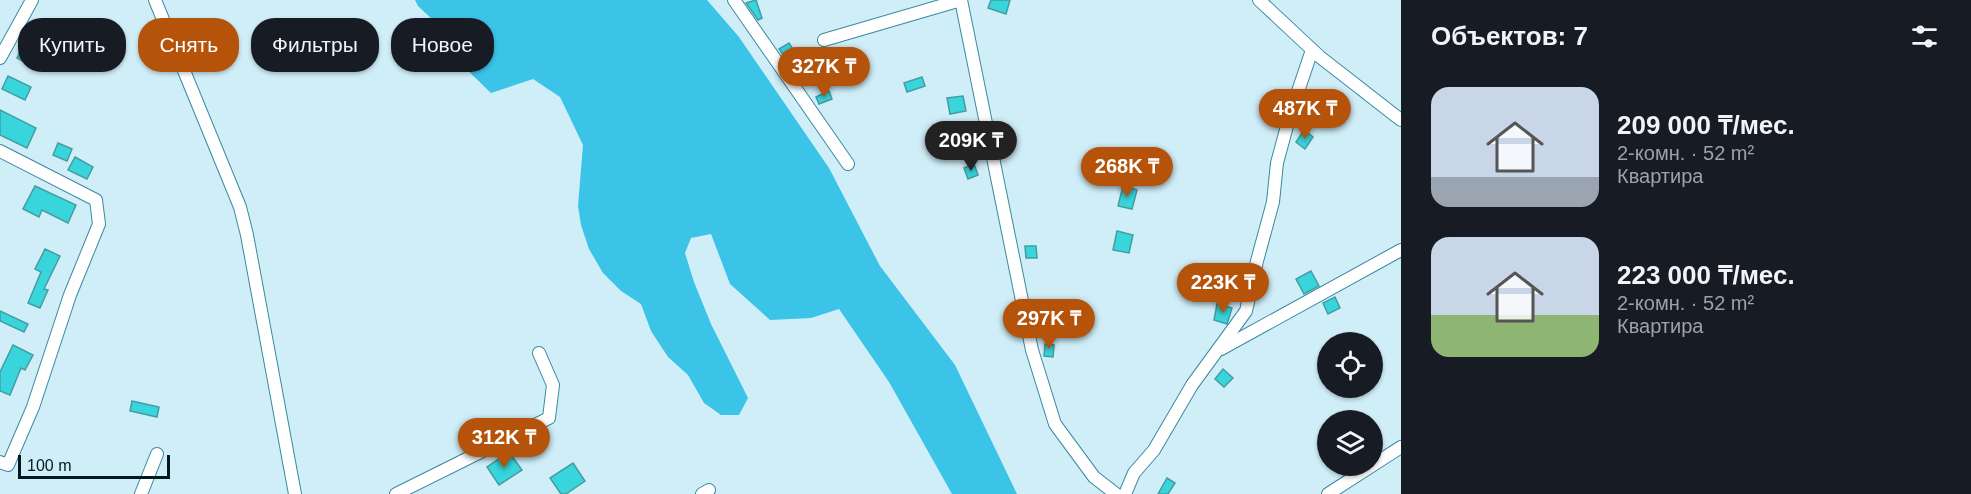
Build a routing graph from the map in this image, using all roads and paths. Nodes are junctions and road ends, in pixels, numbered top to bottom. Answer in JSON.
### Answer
{"nodes":[{"id":1,"x":32,"y":0,"type":"edge"},
{"id":2,"x":155,"y":0,"type":"edge"},
{"id":3,"x":734,"y":0,"type":"edge"},
{"id":4,"x":961,"y":0,"type":"edge"},
{"id":5,"x":1259,"y":0,"type":"edge"},
{"id":6,"x":824,"y":40,"type":"dead end"},
{"id":7,"x":1312,"y":50,"type":"junction"},
{"id":8,"x":0,"y":58,"type":"edge"},
{"id":9,"x":1401,"y":120,"type":"edge"},
{"id":10,"x":0,"y":150,"type":"edge"},
{"id":11,"x":848,"y":164,"type":"dead end"},
{"id":12,"x":1401,"y":250,"type":"edge"},
{"id":13,"x":1217,"y":351,"type":"junction"},
{"id":14,"x":539,"y":353,"type":"dead end"},
{"id":15,"x":1401,"y":447,"type":"edge"},
{"id":16,"x":158,"y":454,"type":"dead end"},
{"id":17,"x":0,"y":462,"type":"edge"},
{"id":18,"x":141,"y":494,"type":"edge"},
{"id":19,"x":295,"y":494,"type":"edge"},
{"id":20,"x":396,"y":494,"type":"edge"},
{"id":21,"x":1116,"y":494,"type":"edge"},
{"id":22,"x":1125,"y":494,"type":"edge"},
{"id":23,"x":1328,"y":494,"type":"edge"}],
"edges":[{"from":1,"to":8,"type":"street"},
{"from":2,"to":19,"type":"street"},
{"from":3,"to":11,"type":"street"},
{"from":4,"to":6,"type":"street"},
{"from":4,"to":21,"type":"street"},
{"from":5,"to":7,"type":"street"},
{"from":7,"to":9,"type":"street"},
{"from":7,"to":13,"type":"street"},
{"from":10,"to":17,"type":"street"},
{"from":12,"to":13,"type":"street"},
{"from":13,"to":22,"type":"street"},
{"from":14,"to":20,"type":"street"},
{"from":15,"to":23,"type":"street"},
{"from":16,"to":18,"type":"street"}]}
